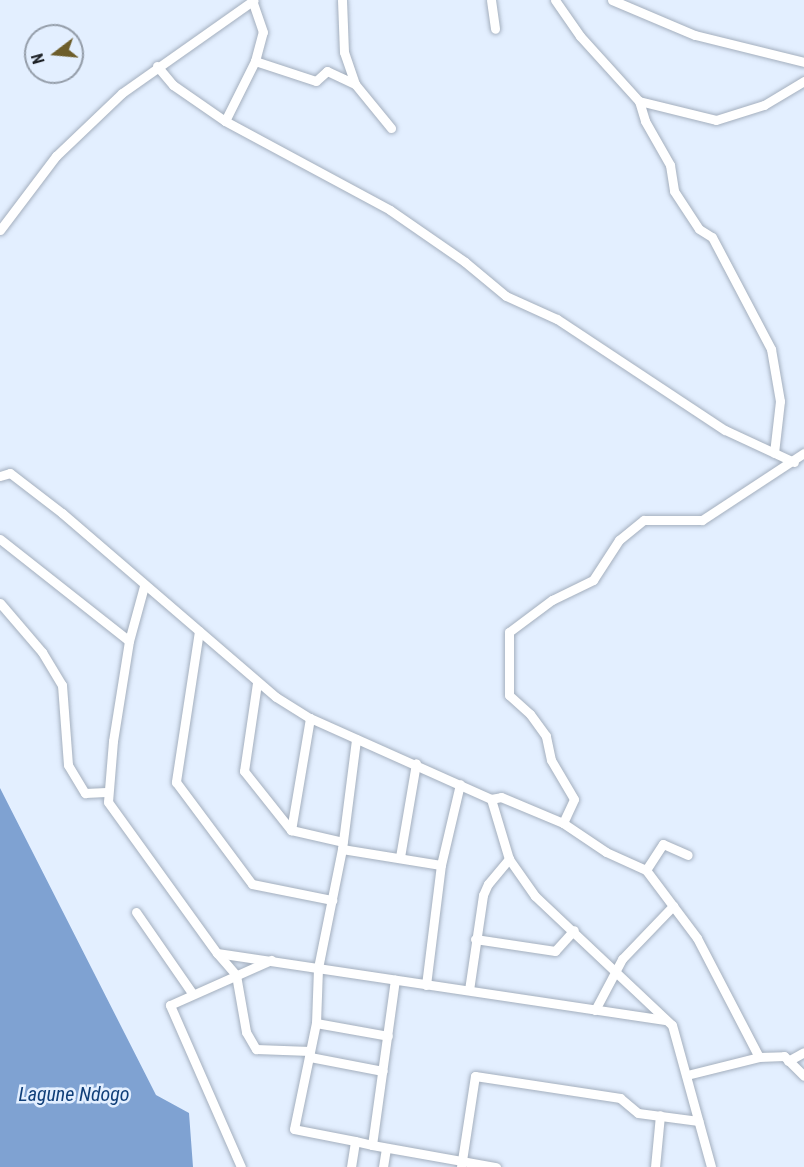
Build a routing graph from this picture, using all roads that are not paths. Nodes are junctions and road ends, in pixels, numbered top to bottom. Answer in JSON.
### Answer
{"nodes":[{"id":1,"x":253,"y":0,"type":"edge"},
{"id":2,"x":342,"y":0,"type":"edge"},
{"id":3,"x":492,"y":0,"type":"edge"},
{"id":4,"x":555,"y":0,"type":"edge"},
{"id":5,"x":612,"y":0,"type":"edge"},
{"id":6,"x":495,"y":29,"type":"dead end"},
{"id":7,"x":255,"y":61,"type":"junction"},
{"id":8,"x":804,"y":62,"type":"edge"},
{"id":9,"x":158,"y":66,"type":"junction"},
{"id":10,"x":804,"y":81,"type":"edge"},
{"id":11,"x":355,"y":84,"type":"junction"},
{"id":12,"x":639,"y":101,"type":"junction"},
{"id":13,"x":225,"y":121,"type":"junction"},
{"id":14,"x":391,"y":128,"type":"dead end"},
{"id":15,"x":0,"y":230,"type":"edge"},
{"id":16,"x":774,"y":453,"type":"junction"},
{"id":17,"x":804,"y":453,"type":"edge"},
{"id":18,"x":794,"y":462,"type":"junction"},
{"id":19,"x":0,"y":476,"type":"edge"},
{"id":20,"x":0,"y":540,"type":"edge"},
{"id":21,"x":144,"y":586,"type":"junction"},
{"id":22,"x":0,"y":603,"type":"edge"},
{"id":23,"x":199,"y":631,"type":"junction"},
{"id":24,"x":129,"y":641,"type":"junction"},
{"id":25,"x":257,"y":683,"type":"junction"},
{"id":26,"x":310,"y":717,"type":"junction"},
{"id":27,"x":356,"y":739,"type":"junction"},
{"id":28,"x":416,"y":764,"type":"junction"},
{"id":29,"x":460,"y":784,"type":"junction"},
{"id":30,"x":106,"y":792,"type":"junction"},
{"id":31,"x":491,"y":799,"type":"junction"},
{"id":32,"x":563,"y":823,"type":"junction"},
{"id":33,"x":291,"y":830,"type":"junction"},
{"id":34,"x":342,"y":846,"type":"junction"},
{"id":35,"x":688,"y":855,"type":"dead end"},
{"id":36,"x":400,"y":858,"type":"junction"},
{"id":37,"x":509,"y":859,"type":"junction"},
{"id":38,"x":441,"y":865,"type":"junction"},
{"id":39,"x":646,"y":870,"type":"junction"},
{"id":40,"x":332,"y":900,"type":"junction"},
{"id":41,"x":673,"y":906,"type":"junction"},
{"id":42,"x":136,"y":912,"type":"dead end"},
{"id":43,"x":574,"y":930,"type":"junction"},
{"id":44,"x":476,"y":939,"type":"junction"},
{"id":45,"x":217,"y":953,"type":"junction"},
{"id":46,"x":273,"y":959,"type":"junction"},
{"id":47,"x":318,"y":968,"type":"junction"},
{"id":48,"x":616,"y":970,"type":"junction"},
{"id":49,"x":236,"y":975,"type":"junction"},
{"id":50,"x":395,"y":980,"type":"junction"},
{"id":51,"x":426,"y":985,"type":"junction"},
{"id":52,"x":469,"y":990,"type":"junction"},
{"id":53,"x":192,"y":993,"type":"junction"},
{"id":54,"x":595,"y":1010,"type":"junction"},
{"id":55,"x":665,"y":1020,"type":"junction"},
{"id":56,"x":316,"y":1023,"type":"junction"},
{"id":57,"x":388,"y":1036,"type":"junction"},
{"id":58,"x":804,"y":1052,"type":"edge"},
{"id":59,"x":310,"y":1054,"type":"junction"},
{"id":60,"x":759,"y":1057,"type":"junction"},
{"id":61,"x":788,"y":1061,"type":"junction"},
{"id":62,"x":383,"y":1071,"type":"junction"},
{"id":63,"x":687,"y":1075,"type":"junction"},
{"id":64,"x":804,"y":1076,"type":"edge"},
{"id":65,"x":660,"y":1115,"type":"junction"},
{"id":66,"x":698,"y":1121,"type":"junction"},
{"id":67,"x":355,"y":1142,"type":"junction"},
{"id":68,"x":372,"y":1145,"type":"junction"},
{"id":69,"x":386,"y":1148,"type":"junction"},
{"id":70,"x":461,"y":1164,"type":"edge"},
{"id":71,"x":241,"y":1167,"type":"edge"},
{"id":72,"x":351,"y":1167,"type":"edge"},
{"id":73,"x":383,"y":1167,"type":"edge"},
{"id":74,"x":496,"y":1167,"type":"edge"},
{"id":75,"x":655,"y":1167,"type":"edge"},
{"id":76,"x":711,"y":1167,"type":"edge"}],
"edges":[{"from":1,"to":7,"type":"street"},
{"from":1,"to":9,"type":"street"},
{"from":2,"to":11,"type":"street"},
{"from":3,"to":6,"type":"street"},
{"from":4,"to":12,"type":"street"},
{"from":5,"to":8,"type":"street"},
{"from":7,"to":11,"type":"street"},
{"from":7,"to":13,"type":"street"},
{"from":9,"to":13,"type":"street"},
{"from":9,"to":15,"type":"street"},
{"from":10,"to":12,"type":"street"},
{"from":11,"to":14,"type":"street"},
{"from":12,"to":16,"type":"street"},
{"from":13,"to":16,"type":"street"},
{"from":16,"to":18,"type":"street"},
{"from":17,"to":18,"type":"street"},
{"from":18,"to":32,"type":"street"},
{"from":19,"to":21,"type":"street"},
{"from":20,"to":24,"type":"street"},
{"from":21,"to":23,"type":"street"},
{"from":21,"to":24,"type":"street"},
{"from":22,"to":30,"type":"street"},
{"from":23,"to":25,"type":"street"},
{"from":23,"to":40,"type":"street"},
{"from":24,"to":30,"type":"street"},
{"from":25,"to":26,"type":"street"},
{"from":25,"to":33,"type":"street"},
{"from":26,"to":27,"type":"street"},
{"from":26,"to":33,"type":"street"},
{"from":27,"to":28,"type":"street"},
{"from":27,"to":34,"type":"street"},
{"from":28,"to":29,"type":"street"},
{"from":28,"to":36,"type":"street"},
{"from":29,"to":31,"type":"street"},
{"from":29,"to":38,"type":"street"},
{"from":30,"to":45,"type":"street"},
{"from":31,"to":32,"type":"street"},
{"from":31,"to":37,"type":"street"},
{"from":32,"to":39,"type":"street"},
{"from":33,"to":34,"type":"street"},
{"from":34,"to":36,"type":"street"},
{"from":34,"to":40,"type":"street"},
{"from":35,"to":39,"type":"street"},
{"from":36,"to":38,"type":"street"},
{"from":37,"to":43,"type":"street"},
{"from":37,"to":44,"type":"street"},
{"from":38,"to":51,"type":"street"},
{"from":39,"to":41,"type":"street"},
{"from":40,"to":47,"type":"street"},
{"from":41,"to":48,"type":"street"},
{"from":41,"to":60,"type":"street"},
{"from":42,"to":53,"type":"street"},
{"from":43,"to":44,"type":"street"},
{"from":43,"to":48,"type":"street"},
{"from":44,"to":52,"type":"street"},
{"from":45,"to":46,"type":"street"},
{"from":45,"to":49,"type":"street"},
{"from":46,"to":47,"type":"street"},
{"from":46,"to":49,"type":"street"},
{"from":47,"to":50,"type":"street"},
{"from":47,"to":56,"type":"street"},
{"from":48,"to":54,"type":"street"},
{"from":48,"to":55,"type":"street"},
{"from":49,"to":53,"type":"street"},
{"from":49,"to":59,"type":"street"},
{"from":50,"to":51,"type":"street"},
{"from":50,"to":57,"type":"street"},
{"from":51,"to":52,"type":"street"},
{"from":52,"to":54,"type":"street"},
{"from":53,"to":71,"type":"street"},
{"from":54,"to":55,"type":"street"},
{"from":55,"to":63,"type":"street"},
{"from":56,"to":57,"type":"street"},
{"from":56,"to":59,"type":"street"},
{"from":57,"to":62,"type":"street"},
{"from":58,"to":61,"type":"street"},
{"from":59,"to":62,"type":"street"},
{"from":59,"to":67,"type":"street"},
{"from":60,"to":61,"type":"street"},
{"from":60,"to":63,"type":"street"},
{"from":61,"to":64,"type":"street"},
{"from":62,"to":68,"type":"street"},
{"from":63,"to":66,"type":"street"},
{"from":65,"to":66,"type":"street"},
{"from":65,"to":70,"type":"street"},
{"from":65,"to":75,"type":"street"},
{"from":66,"to":76,"type":"street"},
{"from":67,"to":68,"type":"street"},
{"from":67,"to":72,"type":"street"},
{"from":68,"to":69,"type":"street"},
{"from":69,"to":70,"type":"street"},
{"from":69,"to":73,"type":"street"},
{"from":70,"to":74,"type":"street"}]}
